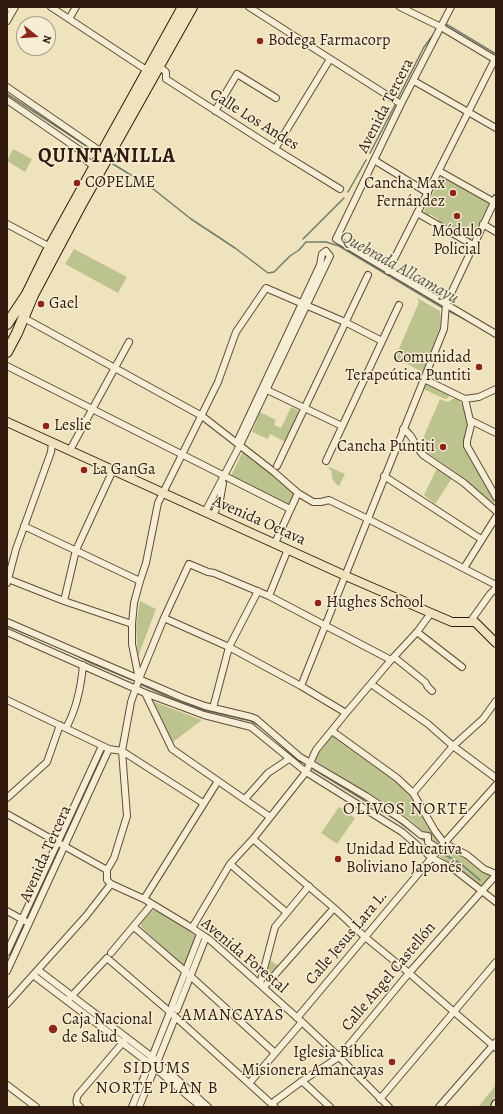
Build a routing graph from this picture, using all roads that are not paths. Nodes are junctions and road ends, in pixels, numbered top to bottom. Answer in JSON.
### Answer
{"nodes":[{"id":1,"x":15,"y":7,"type":"edge"},
{"id":2,"x":52,"y":7,"type":"edge"},
{"id":3,"x":76,"y":7,"type":"edge"},
{"id":4,"x":183,"y":7,"type":"edge"},
{"id":5,"x":192,"y":7,"type":"edge"},
{"id":6,"x":249,"y":7,"type":"edge"},
{"id":7,"x":400,"y":7,"type":"edge"},
{"id":8,"x":450,"y":7,"type":"edge"},
{"id":9,"x":69,"y":19,"type":"junction"},
{"id":10,"x":7,"y":21,"type":"edge"},
{"id":11,"x":441,"y":27,"type":"junction"},
{"id":12,"x":330,"y":59,"type":"junction"},
{"id":13,"x":496,"y":60,"type":"edge"},
{"id":14,"x":160,"y":67,"type":"junction"},
{"id":15,"x":148,"y":71,"type":"junction"},
{"id":16,"x":414,"y":81,"type":"junction"},
{"id":17,"x":7,"y":87,"type":"edge"},
{"id":18,"x":276,"y":98,"type":"dead end"},
{"id":19,"x":7,"y":100,"type":"edge"},
{"id":20,"x":401,"y":104,"type":"junction"},
{"id":21,"x":215,"y":111,"type":"junction"},
{"id":22,"x":468,"y":112,"type":"junction"},
{"id":23,"x":496,"y":128,"type":"edge"},
{"id":24,"x":275,"y":149,"type":"junction"},
{"id":25,"x":103,"y":153,"type":"junction"},
{"id":26,"x":374,"y":160,"type":"junction"},
{"id":27,"x":94,"y":167,"type":"junction"},
{"id":28,"x":439,"y":171,"type":"junction"},
{"id":29,"x":340,"y":189,"type":"dead end"},
{"id":30,"x":428,"y":193,"type":"junction"},
{"id":31,"x":495,"y":200,"type":"edge"},
{"id":32,"x":417,"y":213,"type":"junction"},
{"id":33,"x":7,"y":224,"type":"edge"},
{"id":34,"x":483,"y":224,"type":"junction"},
{"id":35,"x":496,"y":232,"type":"edge"},
{"id":36,"x":473,"y":245,"type":"junction"},
{"id":37,"x":50,"y":247,"type":"junction"},
{"id":38,"x":388,"y":271,"type":"junction"},
{"id":39,"x":368,"y":275,"type":"dead end"},
{"id":40,"x":304,"y":304,"type":"junction"},
{"id":41,"x":399,"y":305,"type":"dead end"},
{"id":42,"x":445,"y":308,"type":"junction"},
{"id":43,"x":24,"y":318,"type":"junction"},
{"id":44,"x":346,"y":322,"type":"junction"},
{"id":45,"x":7,"y":324,"type":"edge"},
{"id":46,"x":496,"y":334,"type":"edge"},
{"id":47,"x":382,"y":341,"type":"junction"},
{"id":48,"x":129,"y":342,"type":"dead end"},
{"id":49,"x":7,"y":352,"type":"edge"},
{"id":50,"x":7,"y":366,"type":"edge"},
{"id":51,"x":115,"y":368,"type":"junction"},
{"id":52,"x":424,"y":379,"type":"junction"},
{"id":53,"x":264,"y":389,"type":"junction"},
{"id":54,"x":496,"y":389,"type":"edge"},
{"id":55,"x":465,"y":399,"type":"junction"},
{"id":56,"x":92,"y":409,"type":"junction"},
{"id":57,"x":304,"y":409,"type":"junction"},
{"id":58,"x":202,"y":416,"type":"junction"},
{"id":59,"x":470,"y":420,"type":"junction"},
{"id":60,"x":7,"y":422,"type":"edge"},
{"id":61,"x":342,"y":426,"type":"junction"},
{"id":62,"x":403,"y":430,"type":"junction"},
{"id":63,"x":496,"y":433,"type":"edge"},
{"id":64,"x":52,"y":442,"type":"junction"},
{"id":65,"x":238,"y":444,"type":"junction"},
{"id":66,"x":70,"y":450,"type":"junction"},
{"id":67,"x":182,"y":454,"type":"junction"},
{"id":68,"x":326,"y":461,"type":"dead end"},
{"id":69,"x":278,"y":466,"type":"dead end"},
{"id":70,"x":113,"y":470,"type":"junction"},
{"id":71,"x":225,"y":476,"type":"junction"},
{"id":72,"x":384,"y":476,"type":"junction"},
{"id":73,"x":163,"y":493,"type":"junction"},
{"id":74,"x":298,"y":493,"type":"junction"},
{"id":75,"x":496,"y":497,"type":"edge"},
{"id":76,"x":290,"y":509,"type":"junction"},
{"id":77,"x":496,"y":509,"type":"edge"},
{"id":78,"x":205,"y":512,"type":"junction"},
{"id":79,"x":213,"y":516,"type":"junction"},
{"id":80,"x":496,"y":518,"type":"edge"},
{"id":81,"x":368,"y":519,"type":"junction"},
{"id":82,"x":24,"y":526,"type":"junction"},
{"id":83,"x":481,"y":539,"type":"junction"},
{"id":84,"x":275,"y":543,"type":"junction"},
{"id":85,"x":288,"y":549,"type":"junction"},
{"id":86,"x":76,"y":550,"type":"junction"},
{"id":87,"x":464,"y":568,"type":"junction"},
{"id":88,"x":346,"y":576,"type":"junction"},
{"id":89,"x":7,"y":581,"type":"edge"},
{"id":90,"x":140,"y":581,"type":"junction"},
{"id":91,"x":496,"y":587,"type":"edge"},
{"id":92,"x":258,"y":591,"type":"junction"},
{"id":93,"x":269,"y":596,"type":"junction"},
{"id":94,"x":64,"y":601,"type":"junction"},
{"id":95,"x":431,"y":613,"type":"junction"},
{"id":96,"x":164,"y":618,"type":"junction"},
{"id":97,"x":7,"y":622,"type":"edge"},
{"id":98,"x":470,"y":622,"type":"junction"},
{"id":99,"x":132,"y":624,"type":"junction"},
{"id":100,"x":325,"y":625,"type":"junction"},
{"id":101,"x":7,"y":632,"type":"edge"},
{"id":102,"x":417,"y":632,"type":"junction"},
{"id":103,"x":496,"y":643,"type":"edge"},
{"id":104,"x":229,"y":647,"type":"junction"},
{"id":105,"x":392,"y":659,"type":"junction"},
{"id":106,"x":83,"y":665,"type":"junction"},
{"id":107,"x":462,"y":667,"type":"dead end"},
{"id":108,"x":139,"y":679,"type":"junction"},
{"id":109,"x":371,"y":684,"type":"junction"},
{"id":110,"x":301,"y":686,"type":"junction"},
{"id":111,"x":136,"y":688,"type":"junction"},
{"id":112,"x":432,"y":691,"type":"dead end"},
{"id":113,"x":145,"y":693,"type":"junction"},
{"id":114,"x":7,"y":700,"type":"edge"},
{"id":115,"x":496,"y":702,"type":"edge"},
{"id":116,"x":213,"y":708,"type":"junction"},
{"id":117,"x":346,"y":713,"type":"junction"},
{"id":118,"x":63,"y":727,"type":"junction"},
{"id":119,"x":332,"y":731,"type":"junction"},
{"id":120,"x":102,"y":746,"type":"junction"},
{"id":121,"x":453,"y":746,"type":"junction"},
{"id":122,"x":109,"y":749,"type":"junction"},
{"id":123,"x":122,"y":751,"type":"junction"},
{"id":124,"x":289,"y":759,"type":"junction"},
{"id":125,"x":310,"y":762,"type":"junction"},
{"id":126,"x":306,"y":772,"type":"junction"},
{"id":127,"x":496,"y":778,"type":"edge"},
{"id":128,"x":218,"y":780,"type":"junction"},
{"id":129,"x":496,"y":785,"type":"edge"},
{"id":130,"x":413,"y":793,"type":"junction"},
{"id":131,"x":7,"y":798,"type":"edge"},
{"id":132,"x":245,"y":799,"type":"junction"},
{"id":133,"x":203,"y":803,"type":"junction"},
{"id":134,"x":7,"y":814,"type":"edge"},
{"id":135,"x":270,"y":817,"type":"junction"},
{"id":136,"x":253,"y":839,"type":"junction"},
{"id":137,"x":444,"y":843,"type":"junction"},
{"id":138,"x":61,"y":844,"type":"junction"},
{"id":139,"x":439,"y":849,"type":"junction"},
{"id":140,"x":432,"y":858,"type":"junction"},
{"id":141,"x":230,"y":864,"type":"junction"},
{"id":142,"x":107,"y":870,"type":"junction"},
{"id":143,"x":496,"y":875,"type":"edge"},
{"id":144,"x":111,"y":884,"type":"junction"},
{"id":145,"x":309,"y":886,"type":"junction"},
{"id":146,"x":481,"y":891,"type":"junction"},
{"id":147,"x":144,"y":900,"type":"junction"},
{"id":148,"x":496,"y":902,"type":"edge"},
{"id":149,"x":152,"y":904,"type":"junction"},
{"id":150,"x":334,"y":908,"type":"junction"},
{"id":151,"x":7,"y":911,"type":"edge"},
{"id":152,"x":286,"y":912,"type":"junction"},
{"id":153,"x":22,"y":919,"type":"junction"},
{"id":154,"x":30,"y":923,"type":"junction"},
{"id":155,"x":134,"y":927,"type":"junction"},
{"id":156,"x":192,"y":928,"type":"junction"},
{"id":157,"x":203,"y":935,"type":"junction"},
{"id":158,"x":365,"y":937,"type":"junction"},
{"id":159,"x":7,"y":952,"type":"edge"},
{"id":160,"x":111,"y":953,"type":"dead end"},
{"id":161,"x":496,"y":962,"type":"edge"},
{"id":162,"x":7,"y":970,"type":"edge"},
{"id":163,"x":38,"y":970,"type":"junction"},
{"id":164,"x":409,"y":973,"type":"junction"},
{"id":165,"x":188,"y":974,"type":"junction"},
{"id":166,"x":33,"y":975,"type":"junction"},
{"id":167,"x":262,"y":986,"type":"junction"},
{"id":168,"x":69,"y":999,"type":"junction"},
{"id":169,"x":7,"y":1004,"type":"edge"},
{"id":170,"x":170,"y":1012,"type":"junction"},
{"id":171,"x":454,"y":1012,"type":"junction"},
{"id":172,"x":175,"y":1018,"type":"junction"},
{"id":173,"x":300,"y":1020,"type":"junction"},
{"id":174,"x":124,"y":1040,"type":"junction"},
{"id":175,"x":495,"y":1045,"type":"edge"},
{"id":176,"x":275,"y":1053,"type":"junction"},
{"id":177,"x":339,"y":1057,"type":"junction"},
{"id":178,"x":153,"y":1062,"type":"junction"},
{"id":179,"x":252,"y":1080,"type":"dead end"},
{"id":180,"x":302,"y":1081,"type":"junction"},
{"id":181,"x":7,"y":1086,"type":"edge"},
{"id":182,"x":380,"y":1098,"type":"junction"},
{"id":183,"x":272,"y":1104,"type":"edge"},
{"id":184,"x":204,"y":1106,"type":"edge"},
{"id":185,"x":36,"y":1107,"type":"edge"},
{"id":186,"x":80,"y":1107,"type":"edge"},
{"id":187,"x":132,"y":1107,"type":"edge"},
{"id":188,"x":139,"y":1107,"type":"edge"},
{"id":189,"x":330,"y":1107,"type":"edge"},
{"id":190,"x":389,"y":1107,"type":"edge"},
{"id":191,"x":439,"y":1107,"type":"edge"}],
"edges":[{"from":1,"to":10,"type":"street"},
{"from":2,"to":9,"type":"street"},
{"from":3,"to":9,"type":"street"},
{"from":4,"to":15,"type":"highway"},
{"from":5,"to":14,"type":"highway"},
{"from":6,"to":12,"type":"street"},
{"from":7,"to":11,"type":"street"},
{"from":8,"to":11,"type":"street","name":"Avenida Tercera"},
{"from":9,"to":15,"type":"street"},
{"from":11,"to":13,"type":"street"},
{"from":11,"to":16,"type":"street","name":"Avenida Tercera"},
{"from":12,"to":20,"type":"street"},
{"from":12,"to":24,"type":"street"},
{"from":13,"to":22,"type":"street"},
{"from":14,"to":21,"type":"street","name":"Calle Los Andes"},
{"from":14,"to":43,"type":"highway"},
{"from":15,"to":25,"type":"highway"},
{"from":16,"to":20,"type":"street","name":"Avenida Tercera"},
{"from":16,"to":22,"type":"street"},
{"from":17,"to":25,"type":"street"},
{"from":18,"to":21,"type":"street"},
{"from":19,"to":27,"type":"street"},
{"from":20,"to":26,"type":"street","name":"Avenida Tercera"},
{"from":21,"to":24,"type":"street","name":"Calle Los Andes"},
{"from":22,"to":23,"type":"street"},
{"from":22,"to":28,"type":"street"},
{"from":24,"to":29,"type":"street","name":"Calle Los Andes"},
{"from":25,"to":27,"type":"highway"},
{"from":26,"to":30,"type":"street"},
{"from":26,"to":38,"type":"street","name":"Avenida Tercera"},
{"from":27,"to":37,"type":"highway"},
{"from":28,"to":30,"type":"street"},
{"from":28,"to":31,"type":"street"},
{"from":30,"to":32,"type":"street"},
{"from":31,"to":34,"type":"street"},
{"from":32,"to":36,"type":"street"},
{"from":32,"to":38,"type":"street"},
{"from":33,"to":37,"type":"street"},
{"from":34,"to":35,"type":"street"},
{"from":34,"to":36,"type":"street"},
{"from":36,"to":42,"type":"street"},
{"from":37,"to":45,"type":"highway"},
{"from":38,"to":42,"type":"street"},
{"from":39,"to":44,"type":"street"},
{"from":40,"to":40,"type":"street"},
{"from":40,"to":44,"type":"street"},
{"from":40,"to":53,"type":"street"},
{"from":40,"to":58,"type":"street"},
{"from":41,"to":47,"type":"street"},
{"from":42,"to":46,"type":"street"},
{"from":42,"to":52,"type":"street"},
{"from":43,"to":49,"type":"highway"},
{"from":43,"to":51,"type":"street"},
{"from":44,"to":47,"type":"street"},
{"from":44,"to":57,"type":"street"},
{"from":47,"to":61,"type":"street"},
{"from":48,"to":51,"type":"street"},
{"from":50,"to":56,"type":"street"},
{"from":51,"to":56,"type":"street"},
{"from":51,"to":58,"type":"street"},
{"from":52,"to":55,"type":"street"},
{"from":52,"to":62,"type":"street"},
{"from":53,"to":57,"type":"street"},
{"from":53,"to":65,"type":"street"},
{"from":54,"to":55,"type":"street"},
{"from":55,"to":59,"type":"street"},
{"from":56,"to":66,"type":"street"},
{"from":56,"to":67,"type":"street"},
{"from":57,"to":61,"type":"street"},
{"from":57,"to":69,"type":"street"},
{"from":58,"to":65,"type":"street"},
{"from":58,"to":67,"type":"street"},
{"from":59,"to":63,"type":"street"},
{"from":59,"to":75,"type":"street"},
{"from":60,"to":64,"type":"main road","name":"Avenida Octava"},
{"from":61,"to":68,"type":"street"},
{"from":62,"to":72,"type":"street"},
{"from":62,"to":77,"type":"street"},
{"from":64,"to":66,"type":"main road","name":"Avenida Octava"},
{"from":64,"to":82,"type":"street"},
{"from":65,"to":71,"type":"street"},
{"from":65,"to":74,"type":"street"},
{"from":66,"to":70,"type":"main road","name":"Avenida Octava"},
{"from":67,"to":71,"type":"street"},
{"from":67,"to":73,"type":"street"},
{"from":70,"to":73,"type":"main road","name":"Avenida Octava"},
{"from":70,"to":86,"type":"street"},
{"from":71,"to":76,"type":"street"},
{"from":71,"to":78,"type":"street"},
{"from":71,"to":79,"type":"street"},
{"from":72,"to":81,"type":"street"},
{"from":72,"to":83,"type":"street"},
{"from":73,"to":78,"type":"main road","name":"Avenida Octava"},
{"from":73,"to":90,"type":"street"},
{"from":74,"to":76,"type":"street"},
{"from":74,"to":81,"type":"street"},
{"from":76,"to":84,"type":"street"},
{"from":78,"to":79,"type":"main road","name":"Avenida Octava"},
{"from":79,"to":84,"type":"main road","name":"Avenida Octava"},
{"from":80,"to":83,"type":"street"},
{"from":81,"to":87,"type":"street"},
{"from":81,"to":88,"type":"street"},
{"from":82,"to":86,"type":"street"},
{"from":82,"to":89,"type":"street"},
{"from":83,"to":87,"type":"street"},
{"from":84,"to":85,"type":"main road","name":"Avenida Octava"},
{"from":85,"to":88,"type":"main road","name":"Avenida Octava"},
{"from":85,"to":93,"type":"street"},
{"from":86,"to":90,"type":"street"},
{"from":86,"to":94,"type":"street"},
{"from":87,"to":91,"type":"street"},
{"from":88,"to":95,"type":"main road","name":"Avenida Octava"},
{"from":88,"to":100,"type":"street"},
{"from":89,"to":94,"type":"street"},
{"from":90,"to":99,"type":"street"},
{"from":91,"to":98,"type":"street"},
{"from":92,"to":93,"type":"street"},
{"from":92,"to":96,"type":"street"},
{"from":92,"to":104,"type":"street"},
{"from":93,"to":100,"type":"street"},
{"from":94,"to":99,"type":"street"},
{"from":95,"to":98,"type":"main road","name":"Avenida Octava"},
{"from":95,"to":102,"type":"street"},
{"from":96,"to":104,"type":"street"},
{"from":96,"to":108,"type":"street"},
{"from":97,"to":108,"type":"street"},
{"from":98,"to":103,"type":"main road"},
{"from":99,"to":108,"type":"street"},
{"from":100,"to":105,"type":"street"},
{"from":100,"to":110,"type":"street"},
{"from":101,"to":106,"type":"street"},
{"from":102,"to":105,"type":"street"},
{"from":102,"to":107,"type":"street"},
{"from":104,"to":110,"type":"street"},
{"from":104,"to":116,"type":"street"},
{"from":105,"to":109,"type":"street"},
{"from":105,"to":112,"type":"street"},
{"from":106,"to":111,"type":"street"},
{"from":106,"to":118,"type":"street"},
{"from":108,"to":111,"type":"street"},
{"from":108,"to":116,"type":"street"},
{"from":109,"to":117,"type":"street"},
{"from":109,"to":121,"type":"street"},
{"from":110,"to":117,"type":"street"},
{"from":111,"to":113,"type":"street"},
{"from":111,"to":123,"type":"street"},
{"from":113,"to":124,"type":"street"},
{"from":113,"to":128,"type":"street"},
{"from":114,"to":118,"type":"street"},
{"from":115,"to":121,"type":"street"},
{"from":116,"to":125,"type":"street"},
{"from":117,"to":119,"type":"street"},
{"from":118,"to":120,"type":"street"},
{"from":118,"to":131,"type":"street"},
{"from":119,"to":125,"type":"street"},
{"from":119,"to":130,"type":"street"},
{"from":120,"to":122,"type":"street"},
{"from":120,"to":138,"type":"street","name":"Avenida Tercera"},
{"from":121,"to":127,"type":"street"},
{"from":121,"to":130,"type":"street"},
{"from":122,"to":123,"type":"street"},
{"from":122,"to":138,"type":"street","name":"Avenida Tercera"},
{"from":123,"to":133,"type":"street"},
{"from":123,"to":142,"type":"street"},
{"from":124,"to":126,"type":"street"},
{"from":124,"to":132,"type":"street"},
{"from":125,"to":126,"type":"street"},
{"from":125,"to":139,"type":"street"},
{"from":126,"to":135,"type":"street"},
{"from":126,"to":140,"type":"street"},
{"from":128,"to":132,"type":"street"},
{"from":128,"to":133,"type":"street"},
{"from":129,"to":137,"type":"street","name":"Calle Jesus Lara L."},
{"from":130,"to":137,"type":"street"},
{"from":132,"to":135,"type":"street"},
{"from":133,"to":147,"type":"street"},
{"from":134,"to":138,"type":"street"},
{"from":135,"to":136,"type":"street"},
{"from":136,"to":141,"type":"street"},
{"from":136,"to":145,"type":"street"},
{"from":137,"to":139,"type":"street","name":"Calle Jesus Lara L."},
{"from":137,"to":143,"type":"street"},
{"from":138,"to":142,"type":"street"},
{"from":138,"to":153,"type":"street","name":"Avenida Tercera"},
{"from":138,"to":154,"type":"street","name":"Avenida Tercera"},
{"from":139,"to":140,"type":"street","name":"Calle Jesus Lara L."},
{"from":140,"to":146,"type":"street"},
{"from":140,"to":158,"type":"street","name":"Calle Jesus Lara L."},
{"from":141,"to":152,"type":"street"},
{"from":141,"to":156,"type":"street"},
{"from":142,"to":144,"type":"street"},
{"from":143,"to":146,"type":"street","name":"Calle Angel Castellón"},
{"from":144,"to":147,"type":"street","name":"Avenida Forestal"},
{"from":144,"to":163,"type":"street"},
{"from":145,"to":150,"type":"street"},
{"from":145,"to":152,"type":"street"},
{"from":146,"to":148,"type":"street"},
{"from":146,"to":164,"type":"street","name":"Calle Angel Castellón"},
{"from":147,"to":149,"type":"street","name":"Avenida Forestal"},
{"from":149,"to":155,"type":"street"},
{"from":149,"to":156,"type":"street","name":"Avenida Forestal"},
{"from":150,"to":158,"type":"street"},
{"from":150,"to":167,"type":"street"},
{"from":151,"to":153,"type":"street"},
{"from":152,"to":167,"type":"street"},
{"from":153,"to":154,"type":"street"},
{"from":153,"to":159,"type":"street","name":"Avenida Tercera"},
{"from":154,"to":162,"type":"street","name":"Avenida Tercera"},
{"from":155,"to":160,"type":"street"},
{"from":155,"to":165,"type":"street"},
{"from":156,"to":157,"type":"street","name":"Avenida Forestal"},
{"from":157,"to":165,"type":"street"},
{"from":157,"to":167,"type":"street","name":"Avenida Forestal"},
{"from":158,"to":164,"type":"street"},
{"from":158,"to":173,"type":"street","name":"Calle Jesus Lara L."},
{"from":161,"to":171,"type":"street"},
{"from":163,"to":166,"type":"street"},
{"from":163,"to":168,"type":"street"},
{"from":164,"to":171,"type":"street"},
{"from":164,"to":177,"type":"street","name":"Calle Angel Castellón"},
{"from":165,"to":165,"type":"street"},
{"from":165,"to":176,"type":"street"},
{"from":166,"to":168,"type":"street"},
{"from":166,"to":169,"type":"street"},
{"from":167,"to":173,"type":"street","name":"Avenida Forestal"},
{"from":168,"to":170,"type":"street"},
{"from":168,"to":174,"type":"street"},
{"from":170,"to":172,"type":"street"},
{"from":170,"to":178,"type":"street"},
{"from":171,"to":175,"type":"street"},
{"from":171,"to":182,"type":"street"},
{"from":172,"to":178,"type":"street"},
{"from":172,"to":183,"type":"street"},
{"from":173,"to":176,"type":"street","name":"Calle Jesus Lara L."},
{"from":173,"to":177,"type":"street","name":"Avenida Forestal"},
{"from":174,"to":178,"type":"street"},
{"from":174,"to":186,"type":"street"},
{"from":175,"to":191,"type":"street"},
{"from":176,"to":179,"type":"street","name":"Calle Jesus Lara L."},
{"from":177,"to":180,"type":"street","name":"Calle Angel Castellón"},
{"from":177,"to":182,"type":"street","name":"Avenida Forestal"},
{"from":178,"to":184,"type":"street"},
{"from":178,"to":187,"type":"street"},
{"from":178,"to":188,"type":"street"},
{"from":180,"to":183,"type":"street","name":"Calle Angel Castellón"},
{"from":180,"to":189,"type":"street"},
{"from":181,"to":185,"type":"street"},
{"from":182,"to":190,"type":"street","name":"Avenida Forestal"}]}
